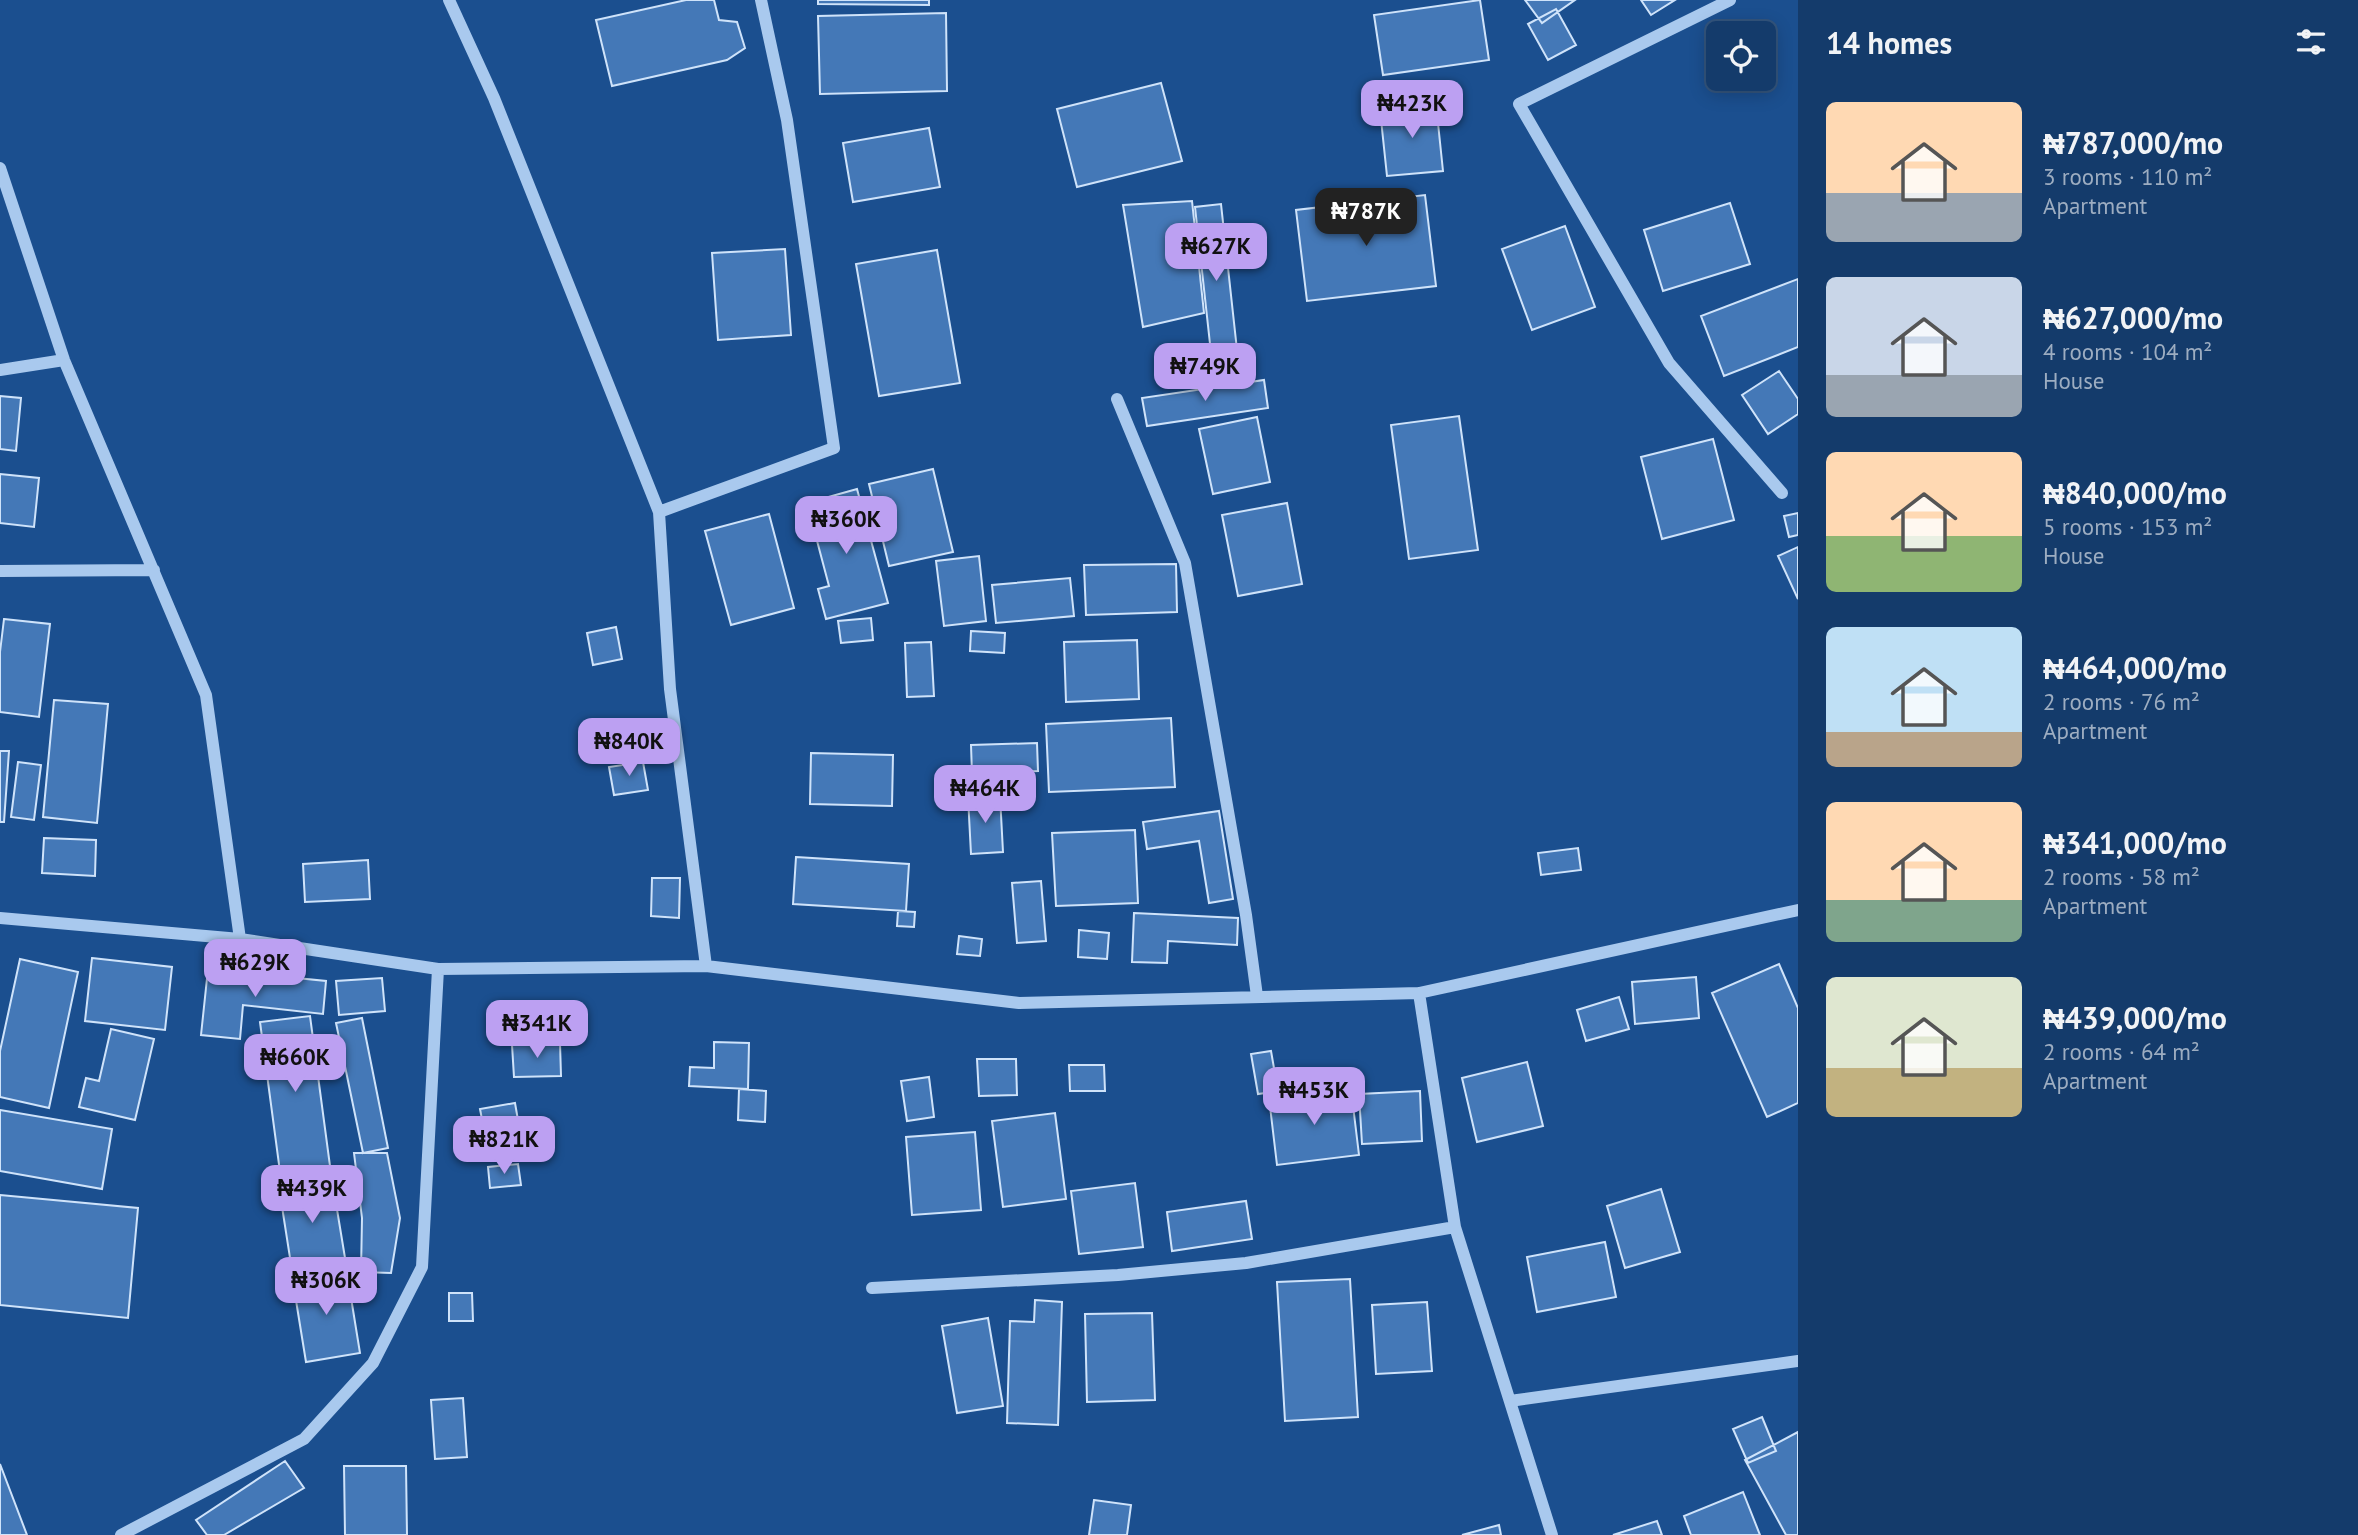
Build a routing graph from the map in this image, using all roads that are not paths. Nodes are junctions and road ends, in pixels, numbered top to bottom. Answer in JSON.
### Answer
{"nodes":[{"id":1,"x":449,"y":0,"type":"edge"},
{"id":2,"x":761,"y":0,"type":"edge"},
{"id":3,"x":1730,"y":0,"type":"edge"},
{"id":4,"x":0,"y":168,"type":"edge"},
{"id":5,"x":64,"y":360,"type":"junction"},
{"id":6,"x":0,"y":370,"type":"edge"},
{"id":7,"x":1117,"y":399,"type":"dead end"},
{"id":8,"x":1782,"y":493,"type":"dead end"},
{"id":9,"x":659,"y":512,"type":"junction"},
{"id":10,"x":154,"y":570,"type":"junction"},
{"id":11,"x":6,"y":571,"type":"edge"},
{"id":12,"x":1798,"y":910,"type":"edge"},
{"id":13,"x":0,"y":918,"type":"edge"},
{"id":14,"x":240,"y":939,"type":"junction"},
{"id":15,"x":706,"y":966,"type":"junction"},
{"id":16,"x":438,"y":969,"type":"junction"},
{"id":17,"x":1419,"y":993,"type":"junction"},
{"id":18,"x":1258,"y":996,"type":"junction"},
{"id":19,"x":1455,"y":1227,"type":"junction"},
{"id":20,"x":872,"y":1288,"type":"dead end"},
{"id":21,"x":1798,"y":1361,"type":"edge"},
{"id":22,"x":1510,"y":1401,"type":"junction"},
{"id":23,"x":121,"y":1535,"type":"edge"},
{"id":24,"x":1552,"y":1535,"type":"edge"}],
"edges":[{"from":1,"to":9,"type":"street"},
{"from":2,"to":9,"type":"street"},
{"from":3,"to":8,"type":"street"},
{"from":4,"to":5,"type":"street"},
{"from":5,"to":6,"type":"street"},
{"from":5,"to":10,"type":"street"},
{"from":7,"to":18,"type":"street"},
{"from":9,"to":15,"type":"street"},
{"from":10,"to":11,"type":"street"},
{"from":10,"to":14,"type":"street"},
{"from":12,"to":17,"type":"street"},
{"from":13,"to":14,"type":"street"},
{"from":14,"to":16,"type":"street"},
{"from":15,"to":16,"type":"street"},
{"from":15,"to":18,"type":"street"},
{"from":16,"to":23,"type":"street"},
{"from":17,"to":18,"type":"street"},
{"from":17,"to":19,"type":"street"},
{"from":19,"to":20,"type":"street"},
{"from":19,"to":22,"type":"street"},
{"from":21,"to":22,"type":"street"},
{"from":22,"to":24,"type":"street"}]}
